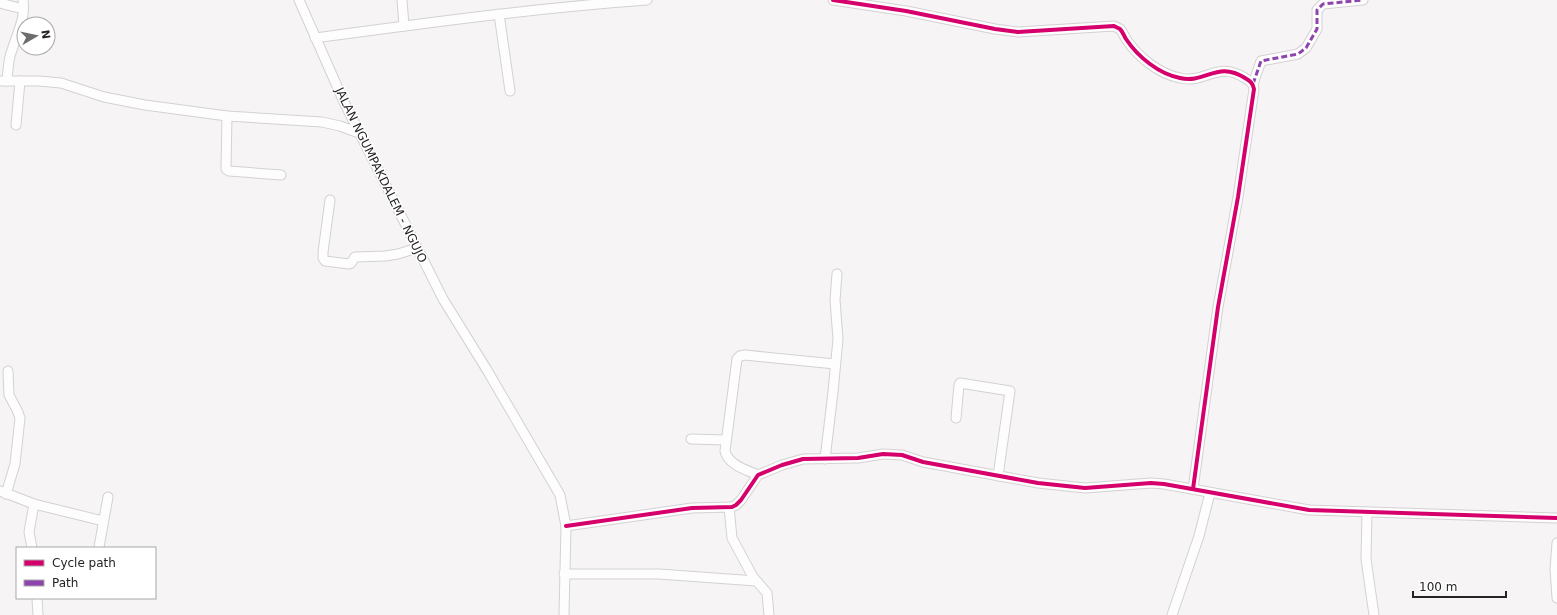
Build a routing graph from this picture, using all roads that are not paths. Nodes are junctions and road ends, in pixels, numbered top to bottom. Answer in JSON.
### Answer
{"nodes":[{"id":1,"x":299,"y":0,"type":"edge"},
{"id":2,"x":402,"y":0,"type":"edge"},
{"id":3,"x":647,"y":0,"type":"edge"},
{"id":4,"x":833,"y":0,"type":"edge"},
{"id":5,"x":1363,"y":0,"type":"edge"},
{"id":6,"x":0,"y":3,"type":"edge"},
{"id":7,"x":23,"y":4,"type":"edge"},
{"id":8,"x":499,"y":14,"type":"junction"},
{"id":9,"x":404,"y":26,"type":"junction"},
{"id":10,"x":315,"y":38,"type":"junction"},
{"id":11,"x":4,"y":81,"type":"edge"},
{"id":12,"x":20,"y":81,"type":"junction"},
{"id":13,"x":1253,"y":84,"type":"junction"},
{"id":14,"x":510,"y":91,"type":"dead end"},
{"id":15,"x":226,"y":116,"type":"junction"},
{"id":16,"x":16,"y":125,"type":"dead end"},
{"id":17,"x":359,"y":133,"type":"junction"},
{"id":18,"x":281,"y":175,"type":"dead end"},
{"id":19,"x":330,"y":200,"type":"dead end"},
{"id":20,"x":417,"y":248,"type":"junction"},
{"id":21,"x":838,"y":274,"type":"dead end"},
{"id":22,"x":835,"y":364,"type":"junction"},
{"id":23,"x":8,"y":371,"type":"dead end"},
{"id":24,"x":956,"y":418,"type":"dead end"},
{"id":25,"x":691,"y":439,"type":"dead end"},
{"id":26,"x":726,"y":440,"type":"junction"},
{"id":27,"x":825,"y":459,"type":"junction"},
{"id":28,"x":758,"y":475,"type":"junction"},
{"id":29,"x":998,"y":476,"type":"junction"},
{"id":30,"x":1193,"y":489,"type":"junction"},
{"id":31,"x":3,"y":492,"type":"edge"},
{"id":32,"x":1210,"y":493,"type":"junction"},
{"id":33,"x":108,"y":497,"type":"dead end"},
{"id":34,"x":34,"y":504,"type":"junction"},
{"id":35,"x":729,"y":507,"type":"junction"},
{"id":36,"x":1367,"y":512,"type":"junction"},
{"id":37,"x":1557,"y":518,"type":"edge"},
{"id":38,"x":103,"y":521,"type":"junction"},
{"id":39,"x":566,"y":526,"type":"junction"},
{"id":40,"x":1557,"y":543,"type":"edge"},
{"id":41,"x":32,"y":547,"type":"edge"},
{"id":42,"x":99,"y":547,"type":"dead end"},
{"id":43,"x":1556,"y":570,"type":"edge"},
{"id":44,"x":564,"y":574,"type":"junction"},
{"id":45,"x":756,"y":581,"type":"junction"},
{"id":46,"x":1557,"y":598,"type":"edge"},
{"id":47,"x":37,"y":599,"type":"edge"},
{"id":48,"x":38,"y":615,"type":"edge"},
{"id":49,"x":564,"y":615,"type":"edge"},
{"id":50,"x":769,"y":615,"type":"edge"},
{"id":51,"x":1172,"y":615,"type":"edge"},
{"id":52,"x":1374,"y":615,"type":"edge"}],
"edges":[{"from":1,"to":10,"type":"street","name":"JALAN NGUMPAKDALEM - NGUJO"},
{"from":2,"to":9,"type":"street"},
{"from":3,"to":8,"type":"street"},
{"from":4,"to":13,"type":"street"},
{"from":5,"to":13,"type":"street"},
{"from":6,"to":7,"type":"street"},
{"from":7,"to":11,"type":"street"},
{"from":8,"to":9,"type":"street"},
{"from":8,"to":14,"type":"street"},
{"from":9,"to":10,"type":"street"},
{"from":10,"to":17,"type":"street","name":"JALAN NGUMPAKDALEM - NGUJO"},
{"from":11,"to":12,"type":"street"},
{"from":12,"to":15,"type":"street"},
{"from":12,"to":16,"type":"street"},
{"from":13,"to":30,"type":"street"},
{"from":15,"to":17,"type":"street"},
{"from":15,"to":18,"type":"street"},
{"from":17,"to":20,"type":"street","name":"JALAN NGUMPAKDALEM - NGUJO"},
{"from":19,"to":20,"type":"street"},
{"from":20,"to":39,"type":"street","name":"JALAN NGUMPAKDALEM - NGUJO"},
{"from":21,"to":22,"type":"street"},
{"from":22,"to":26,"type":"street"},
{"from":22,"to":27,"type":"street"},
{"from":23,"to":31,"type":"street"},
{"from":24,"to":29,"type":"street"},
{"from":25,"to":26,"type":"street"},
{"from":26,"to":28,"type":"street"},
{"from":27,"to":28,"type":"street"},
{"from":27,"to":29,"type":"street"},
{"from":28,"to":35,"type":"street"},
{"from":29,"to":30,"type":"street"},
{"from":30,"to":32,"type":"street"},
{"from":31,"to":34,"type":"street"},
{"from":32,"to":36,"type":"street"},
{"from":32,"to":51,"type":"street"},
{"from":33,"to":38,"type":"street"},
{"from":34,"to":38,"type":"street"},
{"from":34,"to":41,"type":"street"},
{"from":35,"to":39,"type":"street"},
{"from":35,"to":45,"type":"street"},
{"from":36,"to":37,"type":"street"},
{"from":36,"to":52,"type":"street"},
{"from":38,"to":42,"type":"street"},
{"from":39,"to":44,"type":"street","name":"JALAN NGUMPAKDALEM - NGUJO"},
{"from":40,"to":43,"type":"street"},
{"from":43,"to":46,"type":"street"},
{"from":44,"to":45,"type":"street"},
{"from":44,"to":49,"type":"street","name":"JALAN NGUMPAKDALEM - NGUJO"},
{"from":45,"to":50,"type":"street"},
{"from":47,"to":48,"type":"street"}]}
